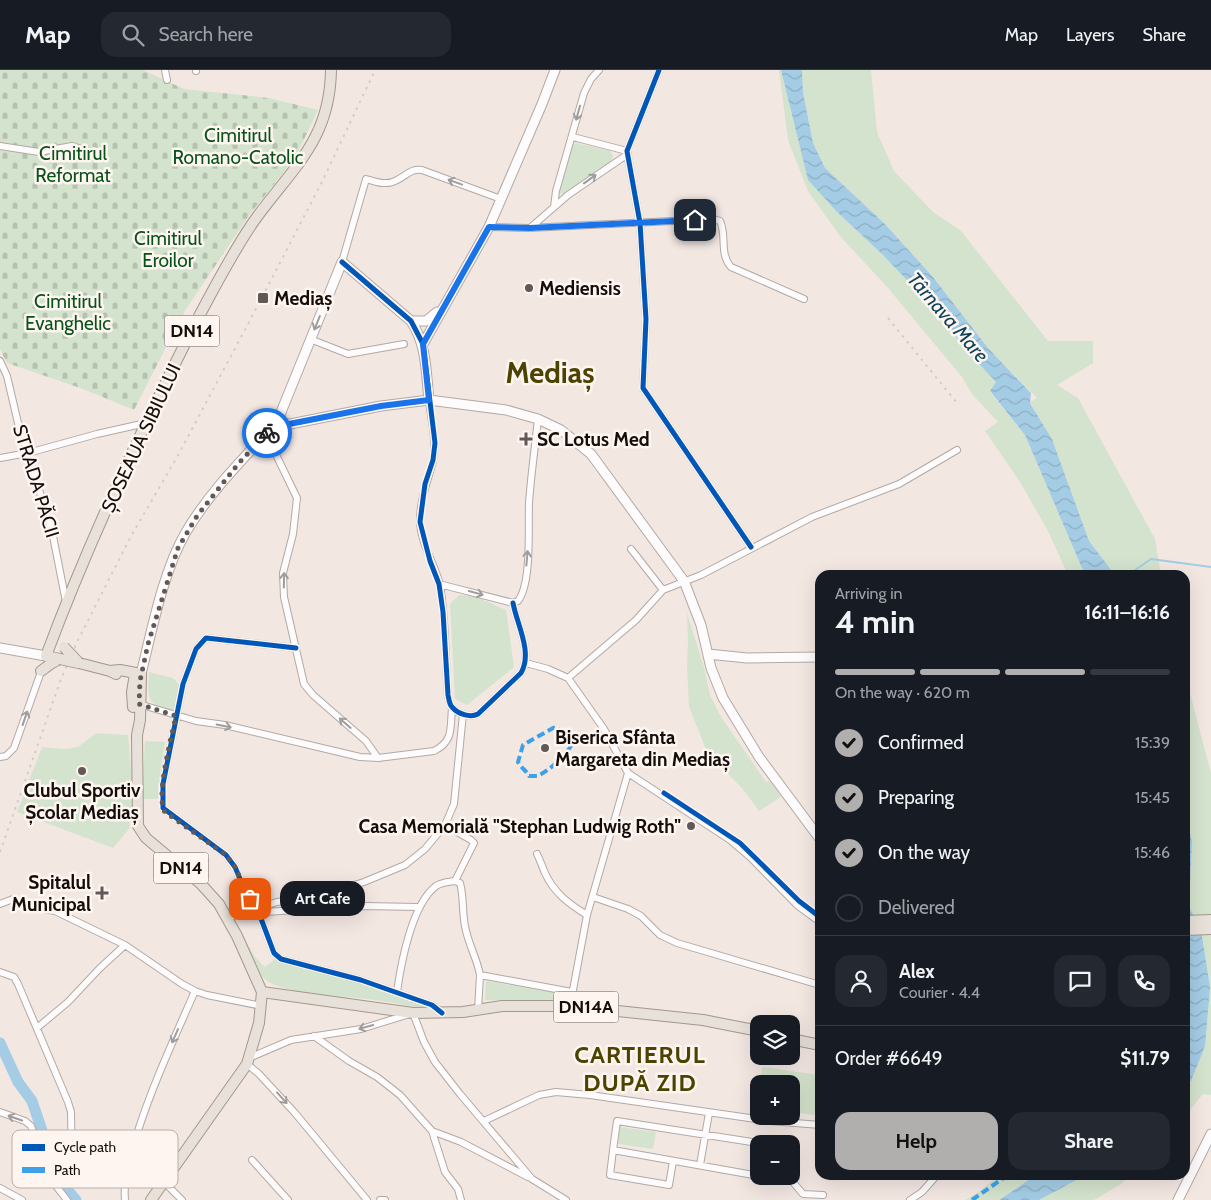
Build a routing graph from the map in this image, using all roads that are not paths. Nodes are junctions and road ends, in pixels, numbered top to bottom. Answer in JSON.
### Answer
{"nodes":[{"id":1,"x":165,"y":70,"type":"edge"},
{"id":2,"x":330,"y":70,"type":"edge"},
{"id":3,"x":554,"y":70,"type":"edge"},
{"id":4,"x":599,"y":70,"type":"edge"},
{"id":5,"x":659,"y":70,"type":"edge"},
{"id":6,"x":167,"y":80,"type":"dead end"},
{"id":7,"x":572,"y":137,"type":"junction"},
{"id":8,"x":0,"y":146,"type":"edge"},
{"id":9,"x":628,"y":152,"type":"junction"},
{"id":10,"x":102,"y":155,"type":"dead end"},
{"id":11,"x":501,"y":199,"type":"junction"},
{"id":12,"x":554,"y":206,"type":"junction"},
{"id":13,"x":640,"y":223,"type":"junction"},
{"id":14,"x":489,"y":227,"type":"junction"},
{"id":15,"x":530,"y":228,"type":"junction"},
{"id":16,"x":342,"y":262,"type":"junction"},
{"id":17,"x":804,"y":300,"type":"dead end"},
{"id":18,"x":443,"y":307,"type":"junction"},
{"id":19,"x":410,"y":321,"type":"junction"},
{"id":20,"x":310,"y":339,"type":"junction"},
{"id":21,"x":404,"y":344,"type":"dead end"},
{"id":22,"x":423,"y":344,"type":"junction"},
{"id":23,"x":0,"y":361,"type":"edge"},
{"id":24,"x":3,"y":377,"type":"edge"},
{"id":25,"x":429,"y":400,"type":"junction"},
{"id":26,"x":538,"y":419,"type":"junction"},
{"id":27,"x":146,"y":423,"type":"junction"},
{"id":28,"x":275,"y":427,"type":"junction"},
{"id":29,"x":266,"y":434,"type":"junction"},
{"id":30,"x":957,"y":450,"type":"dead end"},
{"id":31,"x":28,"y":453,"type":"junction"},
{"id":32,"x":0,"y":458,"type":"edge"},
{"id":33,"x":751,"y":547,"type":"junction"},
{"id":34,"x":631,"y":549,"type":"dead end"},
{"id":35,"x":684,"y":582,"type":"junction"},
{"id":36,"x":439,"y":584,"type":"junction"},
{"id":37,"x":663,"y":590,"type":"junction"},
{"id":38,"x":513,"y":602,"type":"junction"},
{"id":39,"x":67,"y":604,"type":"junction"},
{"id":40,"x":57,"y":628,"type":"junction"},
{"id":41,"x":0,"y":648,"type":"edge"},
{"id":42,"x":296,"y":648,"type":"junction"},
{"id":43,"x":708,"y":654,"type":"junction"},
{"id":44,"x":46,"y":656,"type":"junction"},
{"id":45,"x":815,"y":657,"type":"edge"},
{"id":46,"x":60,"y":659,"type":"junction"},
{"id":47,"x":79,"y":663,"type":"junction"},
{"id":48,"x":526,"y":663,"type":"junction"},
{"id":49,"x":41,"y":671,"type":"junction"},
{"id":50,"x":138,"y":677,"type":"junction"},
{"id":51,"x":568,"y":678,"type":"junction"},
{"id":52,"x":139,"y":704,"type":"junction"},
{"id":53,"x":452,"y":708,"type":"junction"},
{"id":54,"x":463,"y":714,"type":"junction"},
{"id":55,"x":176,"y":716,"type":"junction"},
{"id":56,"x":136,"y":735,"type":"junction"},
{"id":57,"x":0,"y":757,"type":"edge"},
{"id":58,"x":378,"y":758,"type":"junction"},
{"id":59,"x":628,"y":773,"type":"junction"},
{"id":60,"x":445,"y":825,"type":"junction"},
{"id":61,"x":815,"y":832,"type":"edge"},
{"id":62,"x":537,"y":854,"type":"dead end"},
{"id":63,"x":455,"y":881,"type":"junction"},
{"id":64,"x":593,"y":896,"type":"junction"},
{"id":65,"x":0,"y":904,"type":"edge"},
{"id":66,"x":258,"y":907,"type":"junction"},
{"id":67,"x":418,"y":907,"type":"junction"},
{"id":68,"x":587,"y":915,"type":"junction"},
{"id":69,"x":228,"y":918,"type":"junction"},
{"id":70,"x":815,"y":919,"type":"edge"},
{"id":71,"x":1211,"y":920,"type":"edge"},
{"id":72,"x":1190,"y":921,"type":"edge"},
{"id":73,"x":1190,"y":930,"type":"edge"},
{"id":74,"x":1211,"y":930,"type":"edge"},
{"id":75,"x":125,"y":945,"type":"junction"},
{"id":76,"x":0,"y":972,"type":"edge"},
{"id":77,"x":480,"y":976,"type":"junction"},
{"id":78,"x":815,"y":984,"type":"edge"},
{"id":79,"x":195,"y":991,"type":"junction"},
{"id":80,"x":262,"y":992,"type":"junction"},
{"id":81,"x":397,"y":992,"type":"junction"},
{"id":82,"x":572,"y":992,"type":"junction"},
{"id":83,"x":262,"y":1006,"type":"junction"},
{"id":84,"x":570,"y":1006,"type":"junction"},
{"id":85,"x":478,"y":1010,"type":"junction"},
{"id":86,"x":413,"y":1012,"type":"junction"},
{"id":87,"x":442,"y":1013,"type":"junction"},
{"id":88,"x":37,"y":1028,"type":"junction"},
{"id":89,"x":750,"y":1029,"type":"edge"},
{"id":90,"x":314,"y":1036,"type":"junction"},
{"id":91,"x":800,"y":1040,"type":"edge"},
{"id":92,"x":815,"y":1042,"type":"edge"},
{"id":93,"x":248,"y":1061,"type":"junction"},
{"id":94,"x":0,"y":1112,"type":"edge"},
{"id":95,"x":709,"y":1113,"type":"junction"},
{"id":96,"x":484,"y":1121,"type":"junction"},
{"id":97,"x":815,"y":1125,"type":"edge"},
{"id":98,"x":32,"y":1130,"type":"edge"},
{"id":99,"x":71,"y":1130,"type":"edge"},
{"id":100,"x":138,"y":1130,"type":"edge"},
{"id":101,"x":432,"y":1131,"type":"junction"},
{"id":102,"x":705,"y":1134,"type":"junction"},
{"id":103,"x":1211,"y":1134,"type":"edge"},
{"id":104,"x":451,"y":1139,"type":"junction"},
{"id":105,"x":750,"y":1142,"type":"edge"},
{"id":106,"x":438,"y":1146,"type":"junction"},
{"id":107,"x":613,"y":1150,"type":"junction"},
{"id":108,"x":252,"y":1160,"type":"dead end"},
{"id":109,"x":178,"y":1162,"type":"edge"},
{"id":110,"x":673,"y":1162,"type":"junction"},
{"id":111,"x":700,"y":1165,"type":"junction"},
{"id":112,"x":750,"y":1174,"type":"edge"},
{"id":113,"x":1190,"y":1176,"type":"edge"},
{"id":114,"x":532,"y":1179,"type":"junction"},
{"id":115,"x":933,"y":1180,"type":"edge"},
{"id":116,"x":1188,"y":1180,"type":"edge"},
{"id":117,"x":795,"y":1185,"type":"edge"},
{"id":118,"x":0,"y":1188,"type":"edge"},
{"id":119,"x":58,"y":1188,"type":"edge"},
{"id":120,"x":160,"y":1188,"type":"edge"},
{"id":121,"x":170,"y":1188,"type":"edge"},
{"id":122,"x":824,"y":1195,"type":"dead end"},
{"id":123,"x":22,"y":1200,"type":"edge"},
{"id":124,"x":67,"y":1200,"type":"edge"},
{"id":125,"x":151,"y":1200,"type":"edge"},
{"id":126,"x":182,"y":1200,"type":"edge"},
{"id":127,"x":288,"y":1200,"type":"edge"},
{"id":128,"x":367,"y":1200,"type":"edge"},
{"id":129,"x":380,"y":1200,"type":"edge"},
{"id":130,"x":385,"y":1200,"type":"edge"},
{"id":131,"x":461,"y":1200,"type":"edge"},
{"id":132,"x":566,"y":1200,"type":"edge"},
{"id":133,"x":910,"y":1200,"type":"edge"},
{"id":134,"x":1178,"y":1200,"type":"edge"}],
"edges":[{"from":1,"to":6,"type":"street"},
{"from":2,"to":27,"type":"main road","name":"ȘOSEAUA SIBIULUI","number":"DN14"},
{"from":3,"to":11,"type":"main road"},
{"from":4,"to":7,"type":"street","one_way":true},
{"from":5,"to":9,"type":"street"},
{"from":7,"to":9,"type":"street"},
{"from":7,"to":12,"type":"street"},
{"from":8,"to":10,"type":"street"},
{"from":12,"to":9,"type":"street","one_way":true},
{"from":9,"to":13,"type":"street"},
{"from":11,"to":14,"type":"main road"},
{"from":11,"to":16,"type":"street","one_way":true},
{"from":12,"to":15,"type":"street"},
{"from":13,"to":15,"type":"street"},
{"from":13,"to":17,"type":"street"},
{"from":13,"to":33,"type":"street"},
{"from":14,"to":15,"type":"street"},
{"from":14,"to":18,"type":"main road"},
{"from":16,"to":19,"type":"main road"},
{"from":16,"to":20,"type":"main road","one_way":true},
{"from":18,"to":19,"type":"main road"},
{"from":18,"to":22,"type":"main road"},
{"from":19,"to":22,"type":"main road"},
{"from":20,"to":21,"type":"street"},
{"from":20,"to":28,"type":"main road"},
{"from":22,"to":25,"type":"main road"},
{"from":23,"to":24,"type":"street","name":"STRADA PĂCII"},
{"from":24,"to":31,"type":"street","name":"STRADA PĂCII"},
{"from":25,"to":26,"type":"main road"},
{"from":25,"to":28,"type":"main road"},
{"from":25,"to":36,"type":"street"},
{"from":26,"to":35,"type":"main road"},
{"from":38,"to":26,"type":"street","one_way":true},
{"from":27,"to":31,"type":"street"},
{"from":27,"to":39,"type":"main road","name":"ȘOSEAUA SIBIULUI","number":"DN14"},
{"from":28,"to":29,"type":"main road"},
{"from":42,"to":29,"type":"street","one_way":true},
{"from":29,"to":50,"type":"main road"},
{"from":30,"to":33,"type":"street"},
{"from":31,"to":32,"type":"street"},
{"from":31,"to":39,"type":"street","name":"STRADA PĂCII"},
{"from":33,"to":35,"type":"street"},
{"from":34,"to":37,"type":"street"},
{"from":35,"to":37,"type":"street"},
{"from":35,"to":43,"type":"main road"},
{"from":36,"to":38,"type":"street","one_way":true},
{"from":36,"to":53,"type":"street"},
{"from":37,"to":51,"type":"street"},
{"from":38,"to":48,"type":"street"},
{"from":39,"to":40,"type":"main road","name":"ȘOSEAUA SIBIULUI","number":"DN14"},
{"from":40,"to":44,"type":"main road","name":"ȘOSEAUA SIBIULUI","number":"DN14"},
{"from":40,"to":47,"type":"main road","bridge":true},
{"from":41,"to":44,"type":"main road"},
{"from":42,"to":55,"type":"street"},
{"from":58,"to":42,"type":"street","one_way":true},
{"from":43,"to":45,"type":"main road"},
{"from":43,"to":61,"type":"main road"},
{"from":44,"to":46,"type":"main road"},
{"from":44,"to":49,"type":"street"},
{"from":46,"to":47,"type":"main road","bridge":true},
{"from":46,"to":49,"type":"main road"},
{"from":47,"to":50,"type":"main road"},
{"from":48,"to":51,"type":"street"},
{"from":48,"to":54,"type":"street"},
{"from":57,"to":49,"type":"street","one_way":true},
{"from":50,"to":52,"type":"main road","number":"DN14"},
{"from":50,"to":56,"type":"main road"},
{"from":51,"to":59,"type":"street"},
{"from":52,"to":55,"type":"street"},
{"from":52,"to":56,"type":"main road","number":"DN14"},
{"from":53,"to":54,"type":"street"},
{"from":53,"to":58,"type":"street"},
{"from":54,"to":60,"type":"street"},
{"from":55,"to":58,"type":"street","one_way":true},
{"from":55,"to":66,"type":"street"},
{"from":56,"to":69,"type":"main road","number":"DN14"},
{"from":59,"to":64,"type":"street"},
{"from":59,"to":70,"type":"street"},
{"from":60,"to":63,"type":"street"},
{"from":60,"to":66,"type":"street"},
{"from":62,"to":68,"type":"street"},
{"from":63,"to":67,"type":"street"},
{"from":63,"to":77,"type":"street"},
{"from":64,"to":68,"type":"street"},
{"from":64,"to":78,"type":"street"},
{"from":65,"to":75,"type":"street"},
{"from":66,"to":67,"type":"street"},
{"from":66,"to":69,"type":"street"},
{"from":66,"to":81,"type":"street"},
{"from":67,"to":81,"type":"street"},
{"from":68,"to":82,"type":"street"},
{"from":69,"to":80,"type":"main road","number":"DN14"},
{"from":71,"to":72,"type":"main road"},
{"from":73,"to":74,"type":"main road"},
{"from":75,"to":79,"type":"street"},
{"from":75,"to":88,"type":"street"},
{"from":76,"to":88,"type":"street"},
{"from":77,"to":82,"type":"street"},
{"from":77,"to":85,"type":"street"},
{"from":79,"to":83,"type":"street"},
{"from":79,"to":100,"type":"street","one_way":true},
{"from":80,"to":83,"type":"main road","number":"DN14"},
{"from":80,"to":86,"type":"main road","number":"DN14A"},
{"from":81,"to":87,"type":"street"},
{"from":82,"to":84,"type":"street"},
{"from":83,"to":93,"type":"main road","number":"DN14"},
{"from":84,"to":85,"type":"main road","number":"DN14A"},
{"from":84,"to":89,"type":"main road","number":"DN14A"},
{"from":85,"to":87,"type":"main road","number":"DN14A"},
{"from":86,"to":87,"type":"main road","number":"DN14A"},
{"from":86,"to":90,"type":"street","one_way":true},
{"from":86,"to":96,"type":"street"},
{"from":88,"to":99,"type":"street"},
{"from":90,"to":93,"type":"street"},
{"from":90,"to":101,"type":"street"},
{"from":91,"to":92,"type":"main road"},
{"from":93,"to":109,"type":"main road","number":"DN14"},
{"from":93,"to":128,"type":"street","one_way":true},
{"from":98,"to":94,"type":"street","one_way":true},
{"from":95,"to":96,"type":"street"},
{"from":95,"to":97,"type":"street"},
{"from":95,"to":102,"type":"street"},
{"from":96,"to":114,"type":"street"},
{"from":101,"to":104,"type":"street"},
{"from":101,"to":106,"type":"street"},
{"from":102,"to":105,"type":"street"},
{"from":102,"to":107,"type":"street"},
{"from":102,"to":111,"type":"street"},
{"from":103,"to":113,"type":"main road"},
{"from":104,"to":106,"type":"street"},
{"from":104,"to":114,"type":"street"},
{"from":106,"to":131,"type":"street"},
{"from":107,"to":110,"type":"street"},
{"from":107,"to":110,"type":"street"},
{"from":108,"to":127,"type":"street"},
{"from":110,"to":111,"type":"street"},
{"from":111,"to":112,"type":"street"},
{"from":114,"to":132,"type":"street"},
{"from":115,"to":133,"type":"street"},
{"from":116,"to":134,"type":"main road"},
{"from":117,"to":122,"type":"street"},
{"from":118,"to":123,"type":"street"},
{"from":124,"to":119,"type":"street","one_way":true},
{"from":120,"to":125,"type":"main road","number":"DN14"},
{"from":121,"to":126,"type":"street"},
{"from":129,"to":130,"type":"street"}]}
